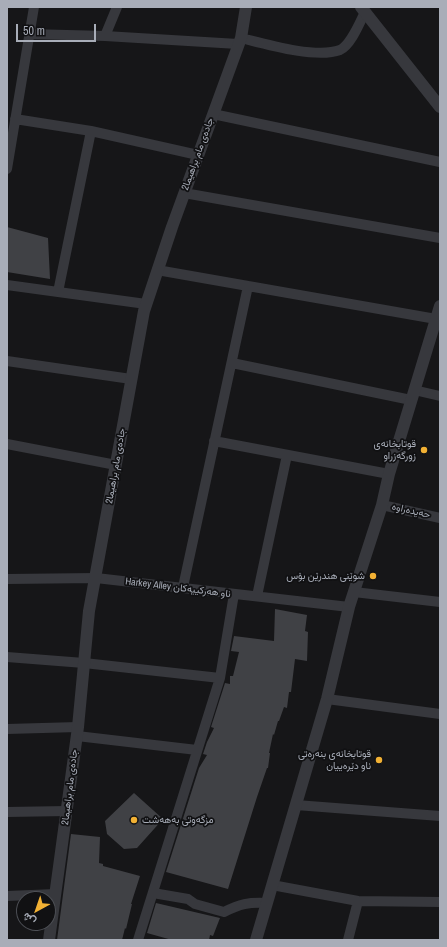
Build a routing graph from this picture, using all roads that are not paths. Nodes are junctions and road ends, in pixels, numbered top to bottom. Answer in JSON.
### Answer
{"nodes":[{"id":1,"x":34,"y":7,"type":"edge"},
{"id":2,"x":117,"y":7,"type":"edge"},
{"id":3,"x":246,"y":7,"type":"edge"},
{"id":4,"x":363,"y":9,"type":"edge"},
{"id":5,"x":29,"y":34,"type":"junction"},
{"id":6,"x":105,"y":36,"type":"junction"},
{"id":7,"x":240,"y":41,"type":"junction"},
{"id":8,"x":7,"y":101,"type":"edge"},
{"id":9,"x":18,"y":103,"type":"junction"},
{"id":10,"x":440,"y":107,"type":"edge"},
{"id":11,"x":212,"y":114,"type":"junction"},
{"id":12,"x":15,"y":119,"type":"junction"},
{"id":13,"x":91,"y":131,"type":"junction"},
{"id":14,"x":198,"y":155,"type":"junction"},
{"id":15,"x":440,"y":162,"type":"edge"},
{"id":16,"x":7,"y":169,"type":"edge"},
{"id":17,"x":184,"y":193,"type":"junction"},
{"id":18,"x":440,"y":238,"type":"edge"},
{"id":19,"x":158,"y":270,"type":"junction"},
{"id":20,"x":7,"y":285,"type":"edge"},
{"id":21,"x":248,"y":286,"type":"junction"},
{"id":22,"x":58,"y":292,"type":"junction"},
{"id":23,"x":146,"y":304,"type":"junction"},
{"id":24,"x":440,"y":306,"type":"edge"},
{"id":25,"x":436,"y":319,"type":"junction"},
{"id":26,"x":7,"y":361,"type":"edge"},
{"id":27,"x":232,"y":363,"type":"junction"},
{"id":28,"x":131,"y":379,"type":"junction"},
{"id":29,"x":413,"y":395,"type":"junction"},
{"id":30,"x":440,"y":396,"type":"edge"},
{"id":31,"x":214,"y":441,"type":"junction"},
{"id":32,"x":7,"y":444,"type":"edge"},
{"id":33,"x":287,"y":455,"type":"junction"},
{"id":34,"x":116,"y":465,"type":"junction"},
{"id":35,"x":389,"y":474,"type":"junction"},
{"id":36,"x":382,"y":504,"type":"junction"},
{"id":37,"x":440,"y":518,"type":"edge"},
{"id":38,"x":96,"y":578,"type":"junction"},
{"id":39,"x":7,"y":579,"type":"edge"},
{"id":40,"x":182,"y":587,"type":"junction"},
{"id":41,"x":354,"y":592,"type":"junction"},
{"id":42,"x":234,"y":594,"type":"junction"},
{"id":43,"x":256,"y":596,"type":"junction"},
{"id":44,"x":440,"y":602,"type":"edge"},
{"id":45,"x":349,"y":607,"type":"junction"},
{"id":46,"x":7,"y":657,"type":"edge"},
{"id":47,"x":84,"y":663,"type":"junction"},
{"id":48,"x":220,"y":678,"type":"junction"},
{"id":49,"x":327,"y":699,"type":"junction"},
{"id":50,"x":440,"y":714,"type":"edge"},
{"id":51,"x":7,"y":729,"type":"edge"},
{"id":52,"x":77,"y":732,"type":"junction"},
{"id":53,"x":197,"y":750,"type":"junction"},
{"id":54,"x":296,"y":805,"type":"junction"},
{"id":55,"x":67,"y":811,"type":"junction"},
{"id":56,"x":7,"y":812,"type":"edge"},
{"id":57,"x":440,"y":816,"type":"edge"},
{"id":58,"x":272,"y":885,"type":"junction"},
{"id":59,"x":153,"y":893,"type":"junction"},
{"id":60,"x":56,"y":894,"type":"edge"},
{"id":61,"x":358,"y":901,"type":"junction"},
{"id":62,"x":267,"y":902,"type":"junction"},
{"id":63,"x":440,"y":902,"type":"edge"},
{"id":64,"x":138,"y":940,"type":"edge"},
{"id":65,"x":256,"y":940,"type":"edge"},
{"id":66,"x":348,"y":940,"type":"edge"}],
"edges":[{"from":1,"to":5,"type":"street"},
{"from":2,"to":6,"type":"street"},
{"from":3,"to":7,"type":"street","name":"جادەی مام براهیما2"},
{"from":4,"to":7,"type":"street"},
{"from":4,"to":10,"type":"street"},
{"from":5,"to":6,"type":"street"},
{"from":5,"to":9,"type":"street"},
{"from":6,"to":7,"type":"street"},
{"from":7,"to":11,"type":"street","name":"جادەی مام براهیما2"},
{"from":8,"to":9,"type":"street"},
{"from":9,"to":12,"type":"street"},
{"from":11,"to":14,"type":"street","name":"جادەی مام براهیما2"},
{"from":11,"to":15,"type":"street"},
{"from":12,"to":13,"type":"street"},
{"from":12,"to":16,"type":"street"},
{"from":13,"to":14,"type":"street"},
{"from":13,"to":22,"type":"street"},
{"from":14,"to":17,"type":"street","name":"جادەی مام براهیما2"},
{"from":17,"to":18,"type":"street"},
{"from":17,"to":19,"type":"street","name":"جادەی مام براهیما2"},
{"from":19,"to":21,"type":"street"},
{"from":19,"to":23,"type":"street","name":"جادەی مام براهیما2"},
{"from":20,"to":22,"type":"street"},
{"from":21,"to":25,"type":"street"},
{"from":21,"to":27,"type":"street"},
{"from":22,"to":23,"type":"street"},
{"from":23,"to":28,"type":"street","name":"جادەی مام براهیما2"},
{"from":24,"to":25,"type":"street"},
{"from":25,"to":29,"type":"street"},
{"from":26,"to":28,"type":"street"},
{"from":27,"to":29,"type":"street"},
{"from":27,"to":31,"type":"street"},
{"from":28,"to":34,"type":"street","name":"جادەی مام براهیما2"},
{"from":29,"to":30,"type":"street"},
{"from":29,"to":35,"type":"street"},
{"from":31,"to":33,"type":"street"},
{"from":31,"to":40,"type":"street"},
{"from":32,"to":34,"type":"street"},
{"from":33,"to":35,"type":"street"},
{"from":33,"to":43,"type":"street"},
{"from":34,"to":38,"type":"street","name":"جادەی مام براهیما2"},
{"from":35,"to":36,"type":"street"},
{"from":36,"to":37,"type":"street","name":"حەیدەراوە"},
{"from":36,"to":41,"type":"street"},
{"from":38,"to":39,"type":"street","name":"Harkey Alley ناو هەركييەكان"},
{"from":38,"to":40,"type":"street","name":"Harkey Alley ناو هەركييەكان"},
{"from":38,"to":47,"type":"street","name":"جادەی مام براهیما2"},
{"from":40,"to":42,"type":"street","name":"Harkey Alley ناو هەركييەكان"},
{"from":41,"to":44,"type":"street"},
{"from":41,"to":45,"type":"street"},
{"from":42,"to":43,"type":"street","name":"Harkey Alley ناو هەركييەكان"},
{"from":42,"to":48,"type":"street"},
{"from":43,"to":45,"type":"street","name":"Harkey Alley ناو هەركييەكان"},
{"from":45,"to":49,"type":"street"},
{"from":46,"to":47,"type":"street"},
{"from":47,"to":48,"type":"street"},
{"from":47,"to":52,"type":"street","name":"جادەی مام براهیما2"},
{"from":48,"to":53,"type":"street"},
{"from":49,"to":50,"type":"street"},
{"from":49,"to":54,"type":"street"},
{"from":51,"to":52,"type":"street"},
{"from":52,"to":53,"type":"street"},
{"from":52,"to":55,"type":"street","name":"جادەی مام براهیما2"},
{"from":53,"to":59,"type":"street"},
{"from":54,"to":57,"type":"street"},
{"from":54,"to":58,"type":"street"},
{"from":55,"to":56,"type":"street"},
{"from":55,"to":60,"type":"street","name":"جادەی مام براهیما2"},
{"from":58,"to":61,"type":"street"},
{"from":58,"to":62,"type":"street"},
{"from":59,"to":62,"type":"street"},
{"from":59,"to":64,"type":"street"},
{"from":61,"to":63,"type":"street"},
{"from":61,"to":66,"type":"street"},
{"from":62,"to":65,"type":"street"}]}
